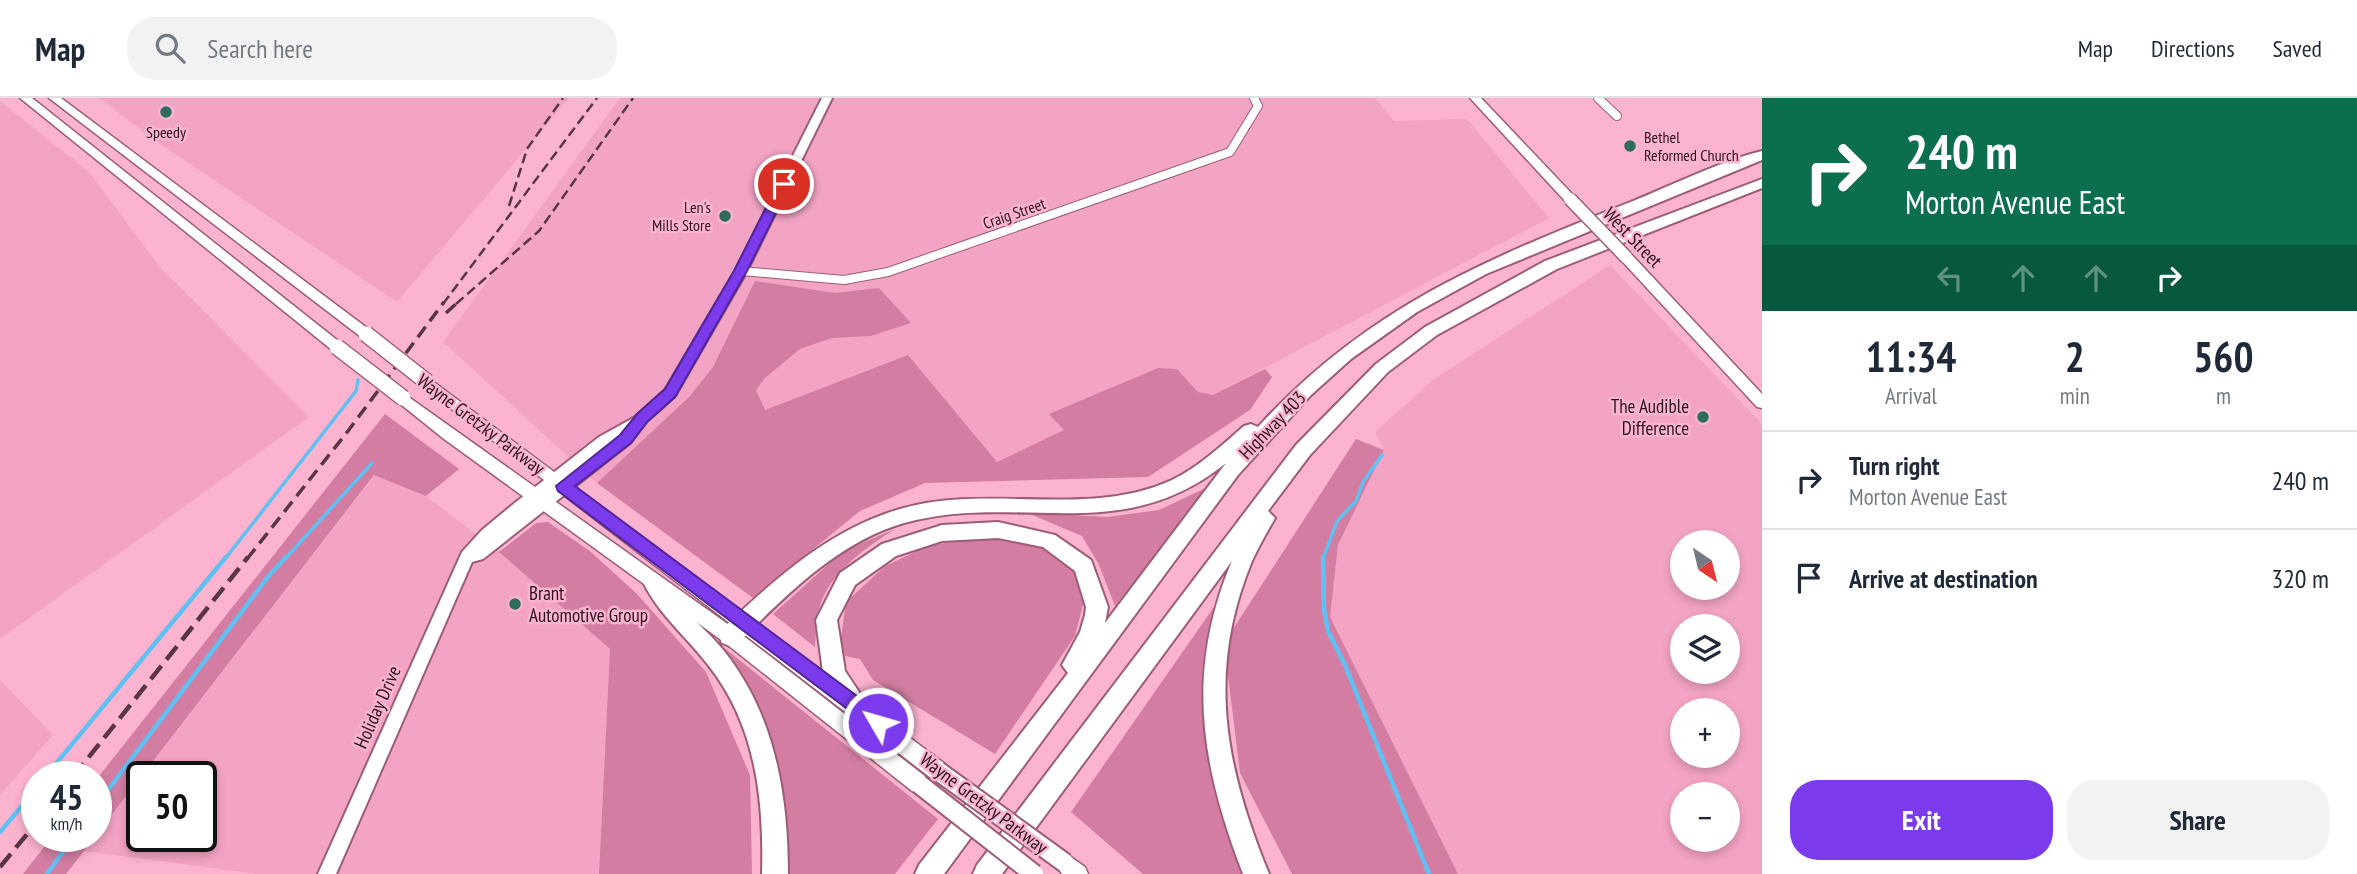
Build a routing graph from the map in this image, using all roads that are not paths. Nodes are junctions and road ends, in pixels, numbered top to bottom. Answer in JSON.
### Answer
{"nodes":[{"id":1,"x":25,"y":98,"type":"edge"},
{"id":2,"x":54,"y":98,"type":"edge"},
{"id":3,"x":827,"y":98,"type":"edge"},
{"id":4,"x":1254,"y":98,"type":"edge"},
{"id":5,"x":1475,"y":98,"type":"edge"},
{"id":6,"x":1598,"y":98,"type":"edge"},
{"id":7,"x":1617,"y":116,"type":"dead end"},
{"id":8,"x":1762,"y":155,"type":"edge"},
{"id":9,"x":1762,"y":183,"type":"edge"},
{"id":10,"x":741,"y":271,"type":"junction"},
{"id":11,"x":1762,"y":403,"type":"edge"},
{"id":12,"x":1285,"y":409,"type":"junction"},
{"id":13,"x":1303,"y":450,"type":"junction"},
{"id":14,"x":559,"y":483,"type":"junction"},
{"id":15,"x":538,"y":499,"type":"junction"},
{"id":16,"x":653,"y":582,"type":"junction"},
{"id":17,"x":737,"y":630,"type":"junction"},
{"id":18,"x":858,"y":707,"type":"junction"},
{"id":19,"x":1032,"y":740,"type":"junction"},
{"id":20,"x":1071,"y":869,"type":"edge"},
{"id":21,"x":988,"y":872,"type":"edge"},
{"id":22,"x":327,"y":874,"type":"edge"},
{"id":23,"x":775,"y":874,"type":"edge"},
{"id":24,"x":928,"y":874,"type":"edge"},
{"id":25,"x":1034,"y":874,"type":"edge"},
{"id":26,"x":1256,"y":874,"type":"edge"}],
"edges":[{"from":1,"to":15,"type":"main road","name":"Wayne Gretzky Parkway","bridge":true},
{"from":2,"to":14,"type":"main road","name":"Wayne Gretzky Parkway","bridge":true},
{"from":3,"to":10,"type":"street","name":"Holiday Drive"},
{"from":4,"to":10,"type":"street","name":"Craig Street"},
{"from":5,"to":11,"type":"main road","name":"West Street","bridge":true},
{"from":6,"to":7,"type":"street"},
{"from":8,"to":12,"type":"highway","name":"Highway 403"},
{"from":9,"to":13,"type":"highway","name":"Highway 403"},
{"from":10,"to":14,"type":"street","name":"Holiday Drive"},
{"from":12,"to":17,"type":"highway"},
{"from":12,"to":19,"type":"highway","name":"Highway 403"},
{"from":13,"to":21,"type":"highway","name":"Highway 403"},
{"from":13,"to":26,"type":"highway"},
{"from":14,"to":15,"type":"street","name":"Holiday Drive"},
{"from":14,"to":17,"type":"main road","name":"Wayne Gretzky Parkway"},
{"from":15,"to":16,"type":"main road","name":"Wayne Gretzky Parkway"},
{"from":15,"to":22,"type":"street","name":"Holiday Drive"},
{"from":16,"to":17,"type":"main road","name":"Wayne Gretzky Parkway"},
{"from":16,"to":23,"type":"highway"},
{"from":17,"to":18,"type":"main road","name":"Wayne Gretzky Parkway"},
{"from":17,"to":25,"type":"main road","name":"Wayne Gretzky Parkway","bridge":true},
{"from":18,"to":19,"type":"highway"},
{"from":18,"to":20,"type":"main road","name":"Wayne Gretzky Parkway","bridge":true},
{"from":19,"to":24,"type":"highway","name":"Highway 403"}]}
